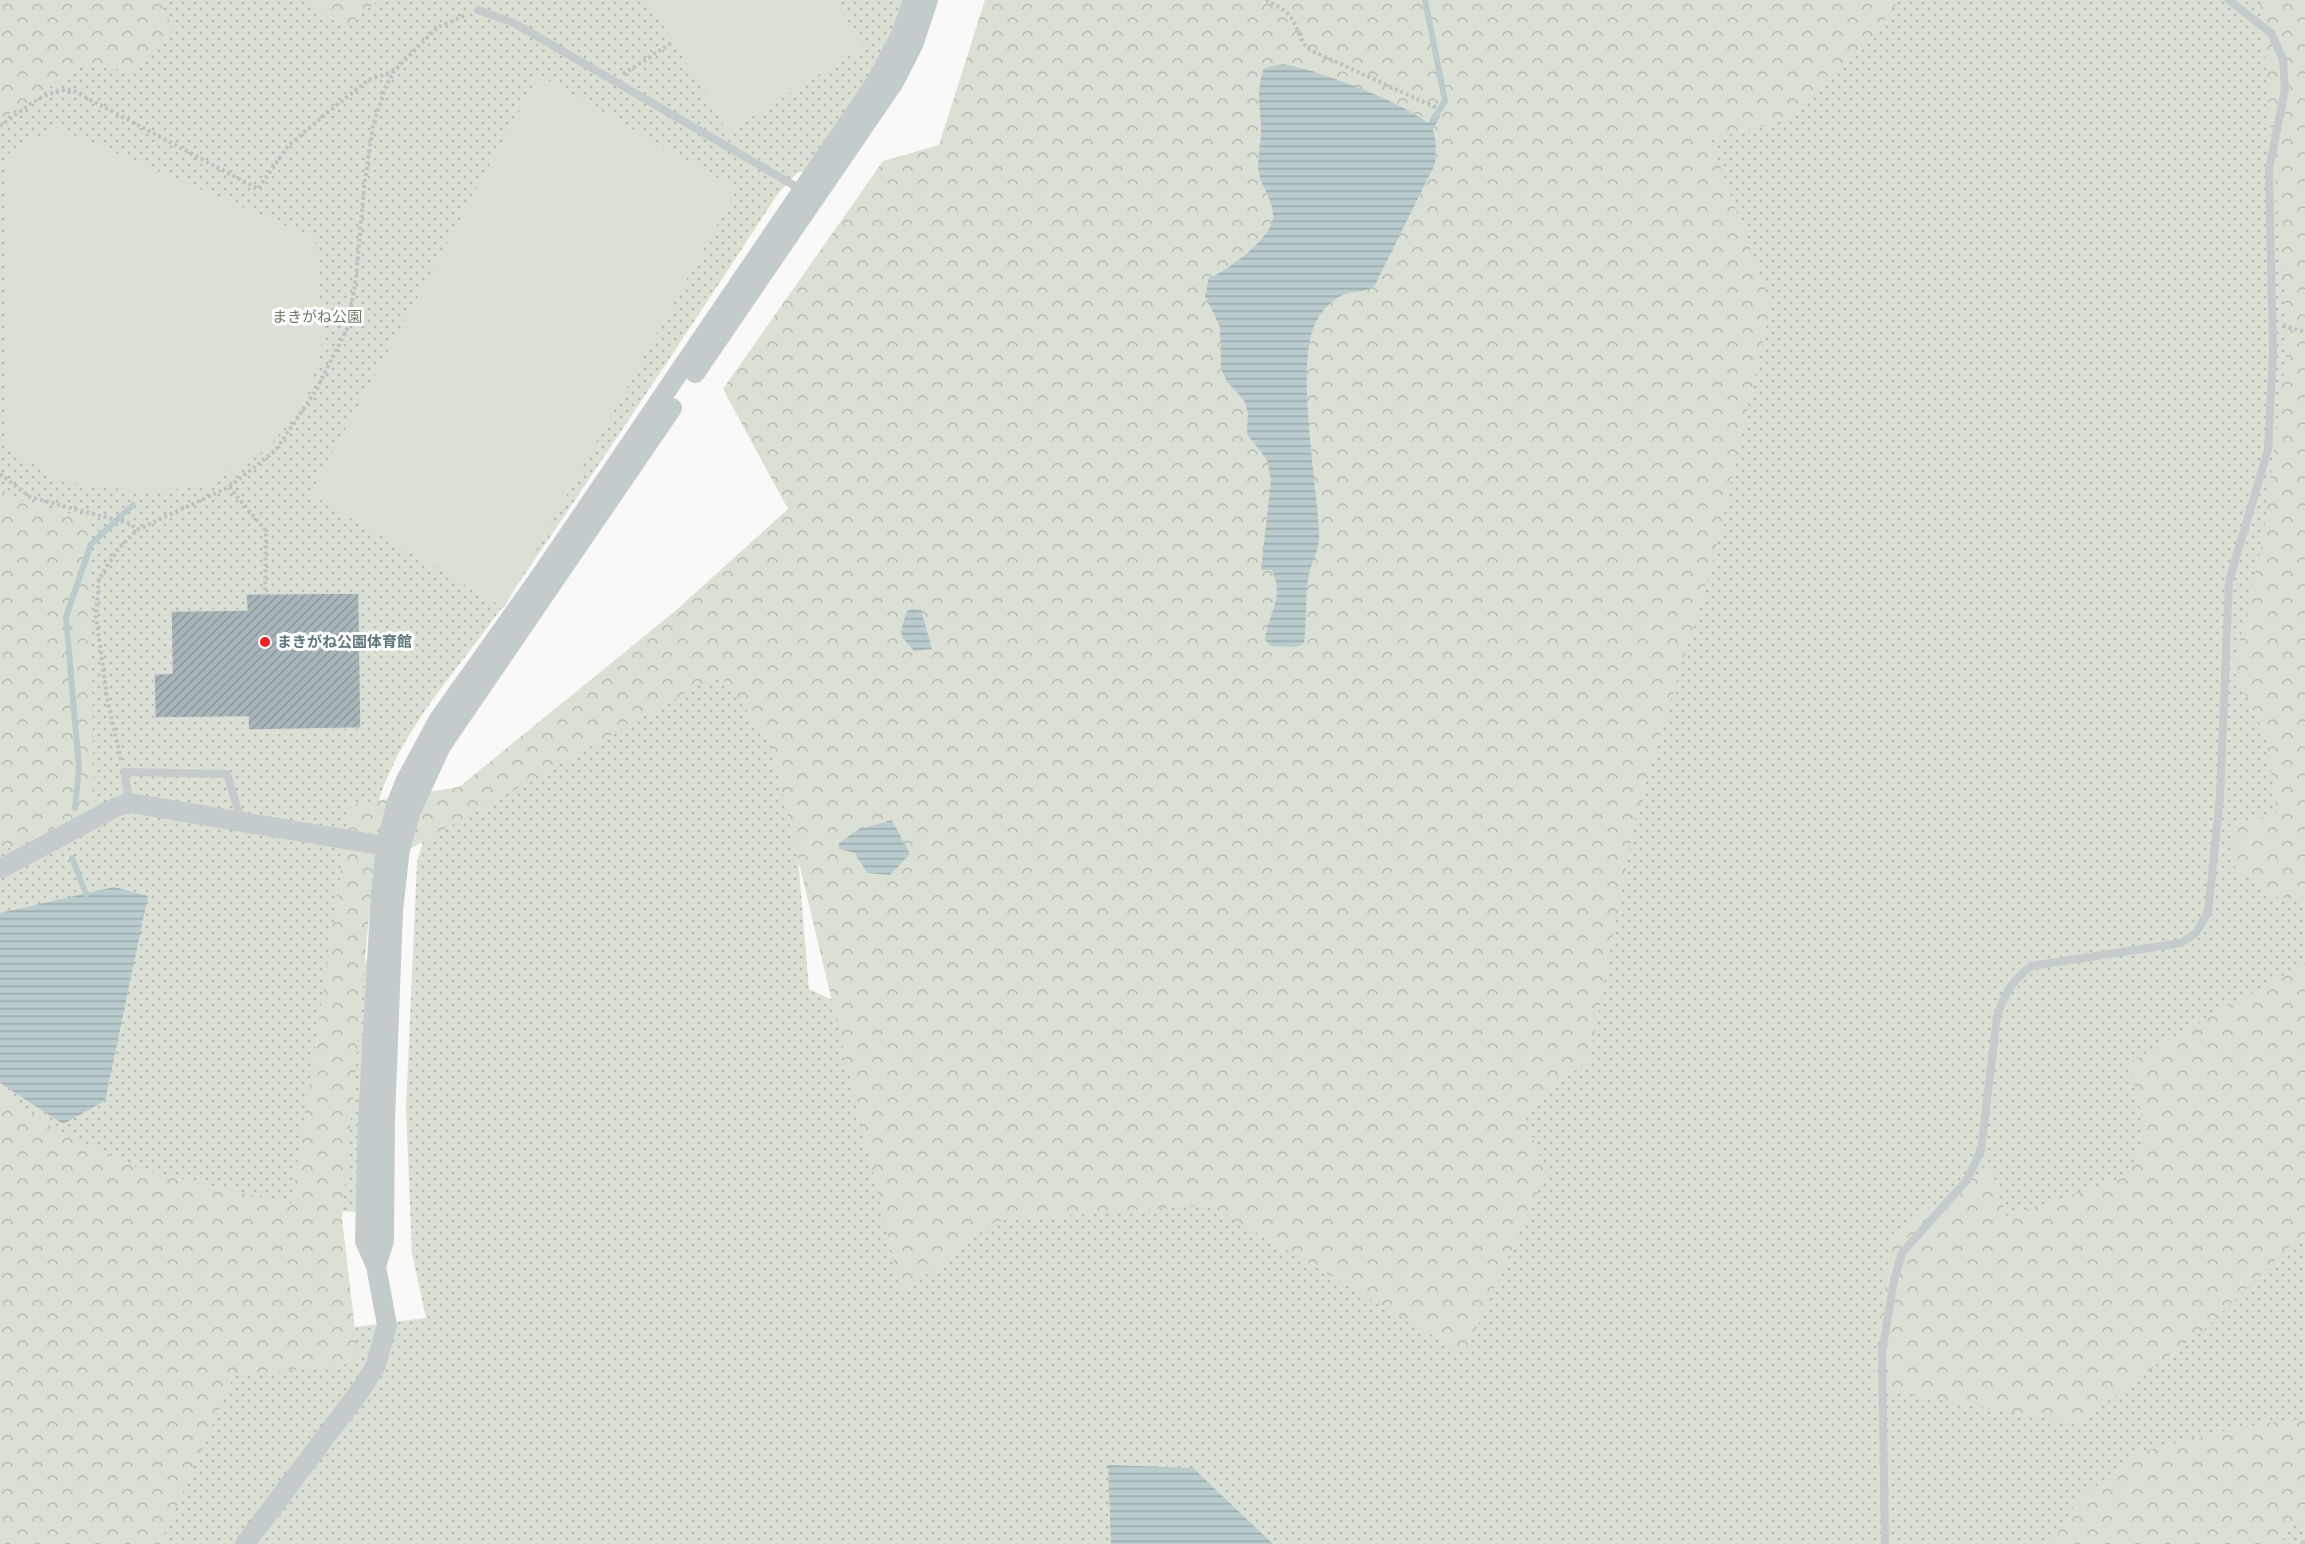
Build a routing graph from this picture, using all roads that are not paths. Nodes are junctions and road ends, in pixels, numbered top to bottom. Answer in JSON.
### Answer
{"nodes":[{"id":1,"x":913,"y":0,"type":"edge"},
{"id":2,"x":928,"y":0,"type":"edge"},
{"id":3,"x":2229,"y":0,"type":"edge"},
{"id":4,"x":478,"y":10,"type":"road end"},
{"id":5,"x":809,"y":195,"type":"junction"},
{"id":6,"x":129,"y":803,"type":"junction"},
{"id":7,"x":241,"y":820,"type":"junction"},
{"id":8,"x":393,"y":848,"type":"junction"},
{"id":9,"x":0,"y":868,"type":"edge"},
{"id":10,"x":245,"y":1544,"type":"edge"},
{"id":11,"x":1885,"y":1544,"type":"edge"}],
"edges":[{"from":1,"to":5,"type":"street"},
{"from":2,"to":5,"type":"street"},
{"from":3,"to":11,"type":"lane"},
{"from":4,"to":5,"type":"lane"},
{"from":5,"to":8,"type":"street"},
{"from":6,"to":7,"type":"street"},
{"from":6,"to":7,"type":"lane"},
{"from":6,"to":9,"type":"street"},
{"from":7,"to":8,"type":"street"},
{"from":8,"to":10,"type":"street"}]}
